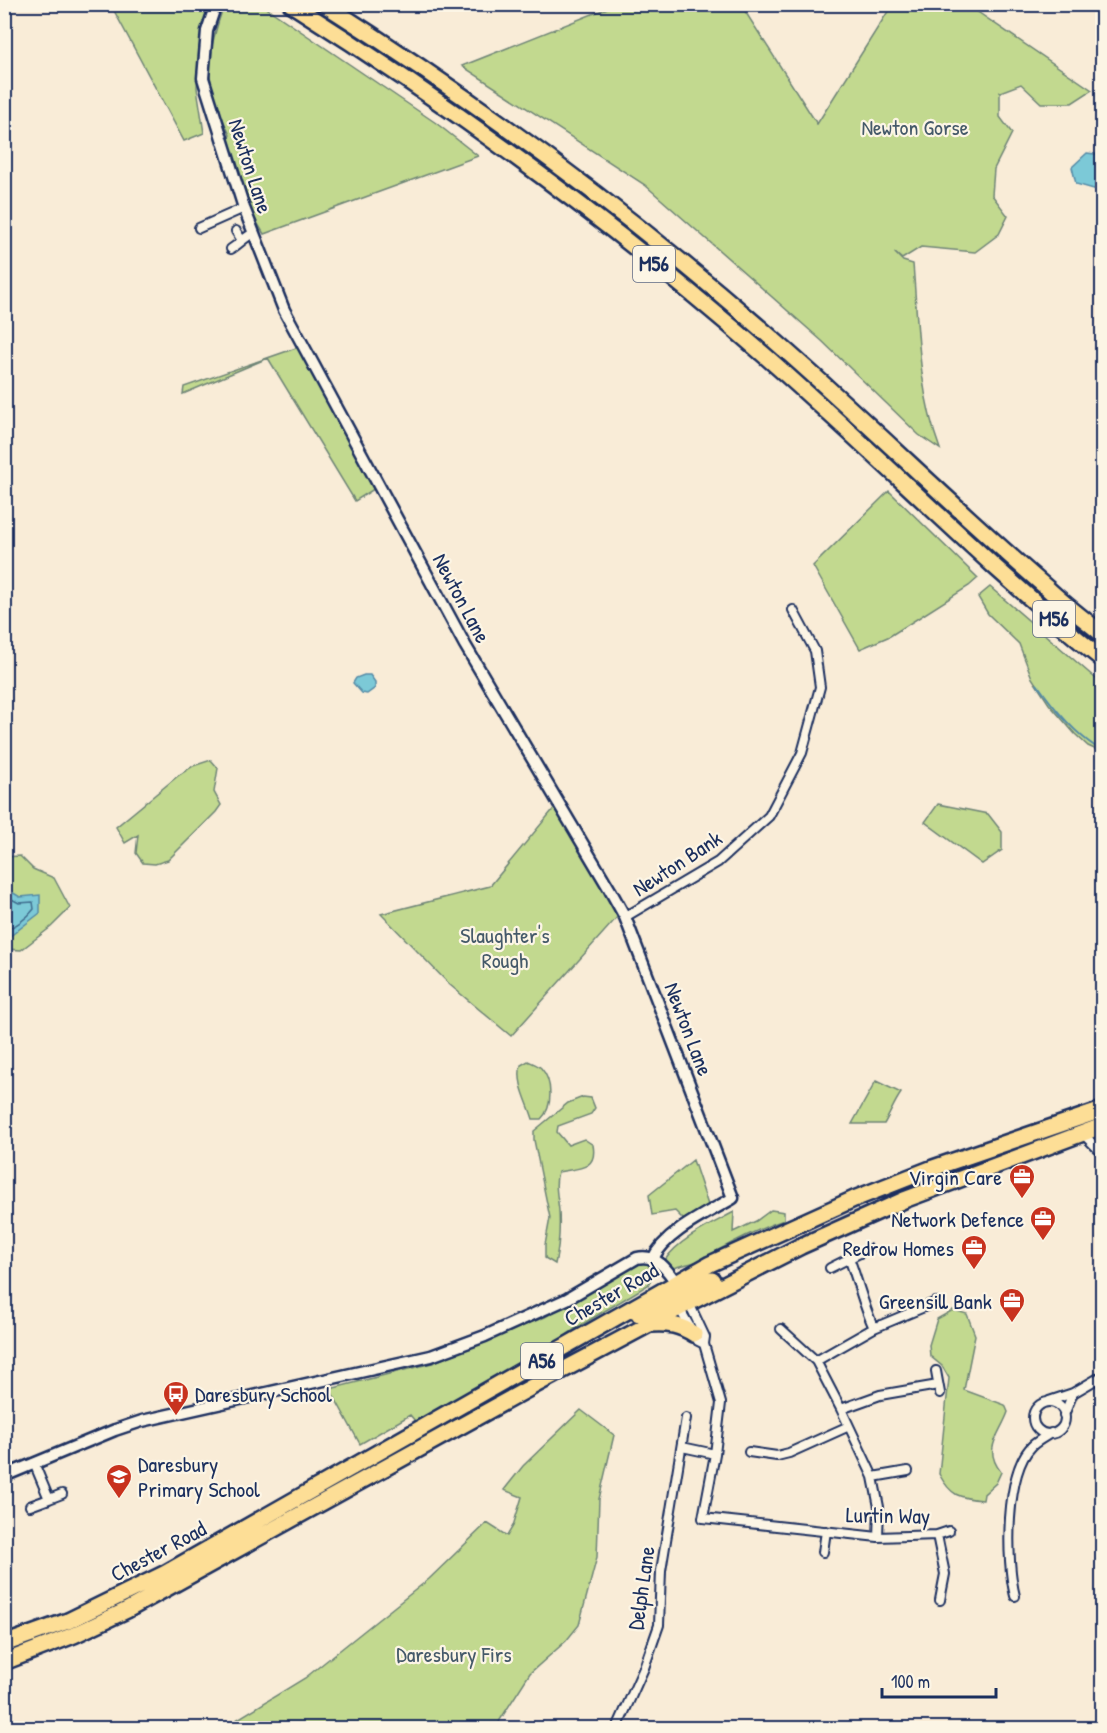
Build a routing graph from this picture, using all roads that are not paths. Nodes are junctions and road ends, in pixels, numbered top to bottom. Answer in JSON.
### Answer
{"nodes":[{"id":1,"x":216,"y":4,"type":"edge"},
{"id":2,"x":291,"y":4,"type":"edge"},
{"id":3,"x":324,"y":4,"type":"edge"},
{"id":4,"x":244,"y":208,"type":"junction"},
{"id":5,"x":199,"y":228,"type":"dead end"},
{"id":6,"x":236,"y":231,"type":"dead end"},
{"id":7,"x":253,"y":233,"type":"junction"},
{"id":8,"x":241,"y":239,"type":"junction"},
{"id":9,"x":231,"y":249,"type":"dead end"},
{"id":10,"x":793,"y":610,"type":"dead end"},
{"id":11,"x":1102,"y":633,"type":"edge"},
{"id":12,"x":1102,"y":659,"type":"edge"},
{"id":13,"x":625,"y":917,"type":"junction"},
{"id":14,"x":1102,"y":1110,"type":"edge"},
{"id":15,"x":1076,"y":1118,"type":"junction"},
{"id":16,"x":1102,"y":1126,"type":"edge"},
{"id":17,"x":1083,"y":1133,"type":"junction"},
{"id":18,"x":1102,"y":1153,"type":"edge"},
{"id":19,"x":733,"y":1198,"type":"joint"},
{"id":20,"x":868,"y":1249,"type":"dead end"},
{"id":21,"x":849,"y":1258,"type":"junction"},
{"id":22,"x":655,"y":1261,"type":"junction"},
{"id":23,"x":830,"y":1268,"type":"dead end"},
{"id":24,"x":678,"y":1295,"type":"junction"},
{"id":25,"x":936,"y":1302,"type":"dead end"},
{"id":26,"x":651,"y":1324,"type":"junction"},
{"id":27,"x":874,"y":1328,"type":"junction"},
{"id":28,"x":781,"y":1329,"type":"dead end"},
{"id":29,"x":699,"y":1339,"type":"junction"},
{"id":30,"x":816,"y":1361,"type":"junction"},
{"id":31,"x":936,"y":1371,"type":"dead end"},
{"id":32,"x":1102,"y":1376,"type":"edge"},
{"id":33,"x":1074,"y":1393,"type":"junction"},
{"id":34,"x":1047,"y":1402,"type":"junction"},
{"id":35,"x":842,"y":1409,"type":"junction"},
{"id":36,"x":1064,"y":1415,"type":"junction"},
{"id":37,"x":686,"y":1418,"type":"dead end"},
{"id":38,"x":1034,"y":1421,"type":"junction"},
{"id":39,"x":849,"y":1426,"type":"junction"},
{"id":40,"x":1052,"y":1433,"type":"junction"},
{"id":41,"x":1032,"y":1446,"type":"junction"},
{"id":42,"x":682,"y":1447,"type":"junction"},
{"id":43,"x":749,"y":1452,"type":"dead end"},
{"id":44,"x":715,"y":1454,"type":"junction"},
{"id":45,"x":34,"y":1463,"type":"junction"},
{"id":46,"x":908,"y":1471,"type":"dead end"},
{"id":47,"x":4,"y":1476,"type":"edge"},
{"id":48,"x":873,"y":1477,"type":"junction"},
{"id":49,"x":62,"y":1494,"type":"dead end"},
{"id":50,"x":49,"y":1499,"type":"junction"},
{"id":51,"x":30,"y":1506,"type":"dead end"},
{"id":52,"x":826,"y":1531,"type":"junction"},
{"id":53,"x":949,"y":1531,"type":"dead end"},
{"id":54,"x":937,"y":1535,"type":"junction"},
{"id":55,"x":878,"y":1537,"type":"junction"},
{"id":56,"x":823,"y":1552,"type":"dead end"},
{"id":57,"x":1014,"y":1596,"type":"dead end"},
{"id":58,"x":940,"y":1600,"type":"dead end"},
{"id":59,"x":4,"y":1644,"type":"edge"},
{"id":60,"x":4,"y":1662,"type":"edge"},
{"id":61,"x":617,"y":1728,"type":"edge"}],
"edges":[{"from":1,"to":4,"type":"street","name":"Newton Lane"},
{"from":2,"to":12,"type":"highway","number":"M56"},
{"from":3,"to":11,"type":"highway","number":"M56"},
{"from":4,"to":5,"type":"street"},
{"from":4,"to":7,"type":"street","name":"Newton Lane"},
{"from":6,"to":8,"type":"street"},
{"from":7,"to":8,"type":"street"},
{"from":7,"to":13,"type":"street","name":"Newton Lane"},
{"from":8,"to":9,"type":"street"},
{"from":10,"to":13,"type":"street","name":"Newton Bank"},
{"from":13,"to":19,"type":"street","name":"Newton Lane"},
{"from":14,"to":15,"type":"highway","name":"Chester Road","number":"A56"},
{"from":15,"to":17,"type":"street"},
{"from":15,"to":24,"type":"highway","name":"Chester Road","number":"A56"},
{"from":16,"to":17,"type":"highway","name":"Chester Road","number":"A56"},
{"from":17,"to":18,"type":"street"},
{"from":17,"to":24,"type":"highway","name":"Chester Road","number":"A56"},
{"from":19,"to":22,"type":"street","name":"Chester Road"},
{"from":20,"to":21,"type":"street"},
{"from":21,"to":23,"type":"street"},
{"from":21,"to":27,"type":"street"},
{"from":22,"to":24,"type":"street"},
{"from":22,"to":45,"type":"street","name":"Chester Road"},
{"from":24,"to":26,"type":"highway","name":"Chester Road","number":"A56"},
{"from":24,"to":29,"type":"street"},
{"from":24,"to":29,"type":"street"},
{"from":24,"to":59,"type":"highway","name":"Chester Road","number":"A56"},
{"from":25,"to":27,"type":"street"},
{"from":26,"to":29,"type":"highway"},
{"from":26,"to":60,"type":"highway","name":"Chester Road","number":"A56"},
{"from":27,"to":30,"type":"street"},
{"from":28,"to":30,"type":"street"},
{"from":29,"to":44,"type":"street"},
{"from":30,"to":35,"type":"street"},
{"from":31,"to":35,"type":"street"},
{"from":32,"to":33,"type":"street"},
{"from":33,"to":34,"type":"street"},
{"from":33,"to":36,"type":"street"},
{"from":34,"to":36,"type":"street"},
{"from":34,"to":38,"type":"street"},
{"from":35,"to":39,"type":"street"},
{"from":36,"to":40,"type":"street"},
{"from":37,"to":42,"type":"street","name":"Delph Lane"},
{"from":38,"to":40,"type":"street"},
{"from":38,"to":41,"type":"street"},
{"from":39,"to":43,"type":"street"},
{"from":39,"to":48,"type":"street"},
{"from":40,"to":41,"type":"street"},
{"from":41,"to":57,"type":"street"},
{"from":42,"to":44,"type":"street"},
{"from":42,"to":61,"type":"street","name":"Delph Lane"},
{"from":44,"to":52,"type":"street","name":"Lurtin Way"},
{"from":45,"to":47,"type":"street","name":"Chester Road"},
{"from":45,"to":50,"type":"street"},
{"from":46,"to":48,"type":"street"},
{"from":48,"to":55,"type":"street"},
{"from":49,"to":50,"type":"street"},
{"from":50,"to":51,"type":"street"},
{"from":52,"to":55,"type":"street","name":"Lurtin Way"},
{"from":52,"to":56,"type":"street","name":"Lurtin Way"},
{"from":53,"to":54,"type":"street","name":"Lurtin Way"},
{"from":54,"to":55,"type":"street","name":"Lurtin Way"},
{"from":54,"to":58,"type":"street"}]}
